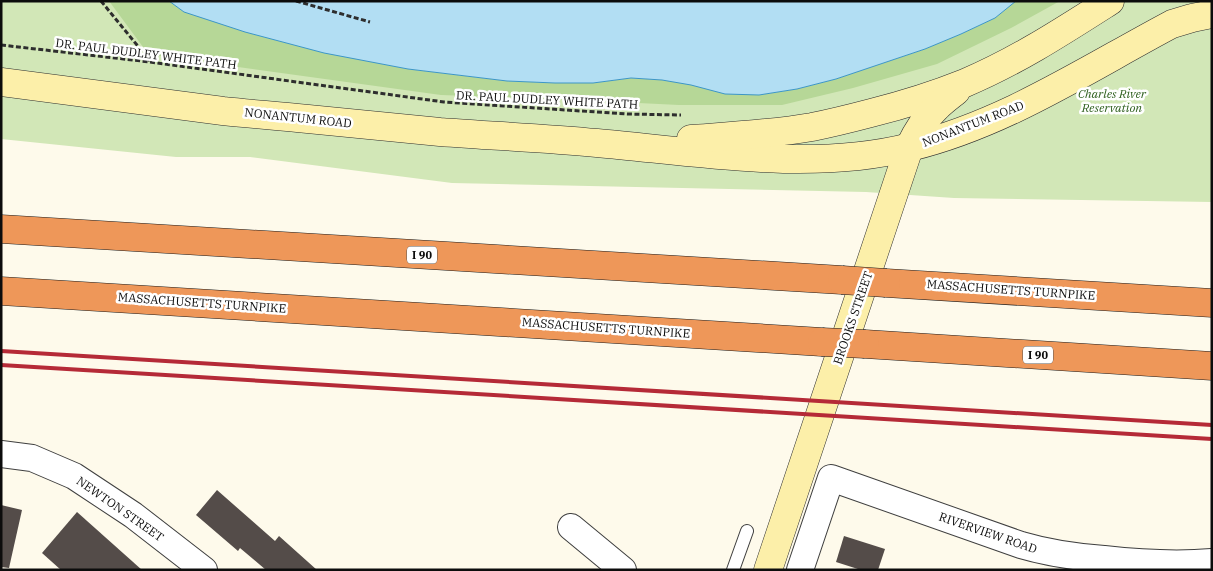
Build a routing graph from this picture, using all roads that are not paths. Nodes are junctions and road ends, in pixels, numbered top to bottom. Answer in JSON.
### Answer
{"nodes":[{"id":1,"x":1110,"y":1,"type":"edge"},
{"id":2,"x":1212,"y":14,"type":"edge"},
{"id":3,"x":1,"y":82,"type":"edge"},
{"id":4,"x":964,"y":83,"type":"junction"},
{"id":5,"x":595,"y":143,"type":"junction"},
{"id":6,"x":909,"y":148,"type":"junction"},
{"id":7,"x":1,"y":229,"type":"edge"},
{"id":8,"x":1,"y":291,"type":"edge"},
{"id":9,"x":1212,"y":303,"type":"edge"},
{"id":10,"x":1212,"y":366,"type":"edge"},
{"id":11,"x":1,"y":454,"type":"edge"},
{"id":12,"x":571,"y":527,"type":"dead end"},
{"id":13,"x":747,"y":531,"type":"dead end"},
{"id":14,"x":1212,"y":562,"type":"edge"},
{"id":15,"x":1168,"y":567,"type":"edge"},
{"id":16,"x":204,"y":570,"type":"edge"},
{"id":17,"x":623,"y":570,"type":"edge"},
{"id":18,"x":732,"y":570,"type":"edge"},
{"id":19,"x":768,"y":570,"type":"edge"},
{"id":20,"x":800,"y":570,"type":"edge"}],
"edges":[{"from":1,"to":4,"type":"main road","name":"NONANTUM ROAD"},
{"from":2,"to":6,"type":"main road","name":"NONANTUM ROAD"},
{"from":3,"to":5,"type":"main road","name":"NONANTUM ROAD"},
{"from":4,"to":5,"type":"main road","name":"NONANTUM ROAD"},
{"from":4,"to":6,"type":"main road","name":"BROOKS STREET"},
{"from":5,"to":6,"type":"main road","name":"NONANTUM ROAD"},
{"from":6,"to":19,"type":"main road","name":"BROOKS STREET"},
{"from":7,"to":9,"type":"highway","name":"MASSACHUSETTS TURNPIKE","number":"I 90","bridge":true},
{"from":8,"to":10,"type":"highway","name":"MASSACHUSETTS TURNPIKE","number":"I 90","bridge":true},
{"from":11,"to":16,"type":"street","name":"NEWTON STREET"},
{"from":12,"to":17,"type":"street"},
{"from":13,"to":18,"type":"lane"},
{"from":14,"to":15,"type":"street","name":"RIVERVIEW ROAD"},
{"from":15,"to":20,"type":"street","name":"RIVERVIEW ROAD"}]}
